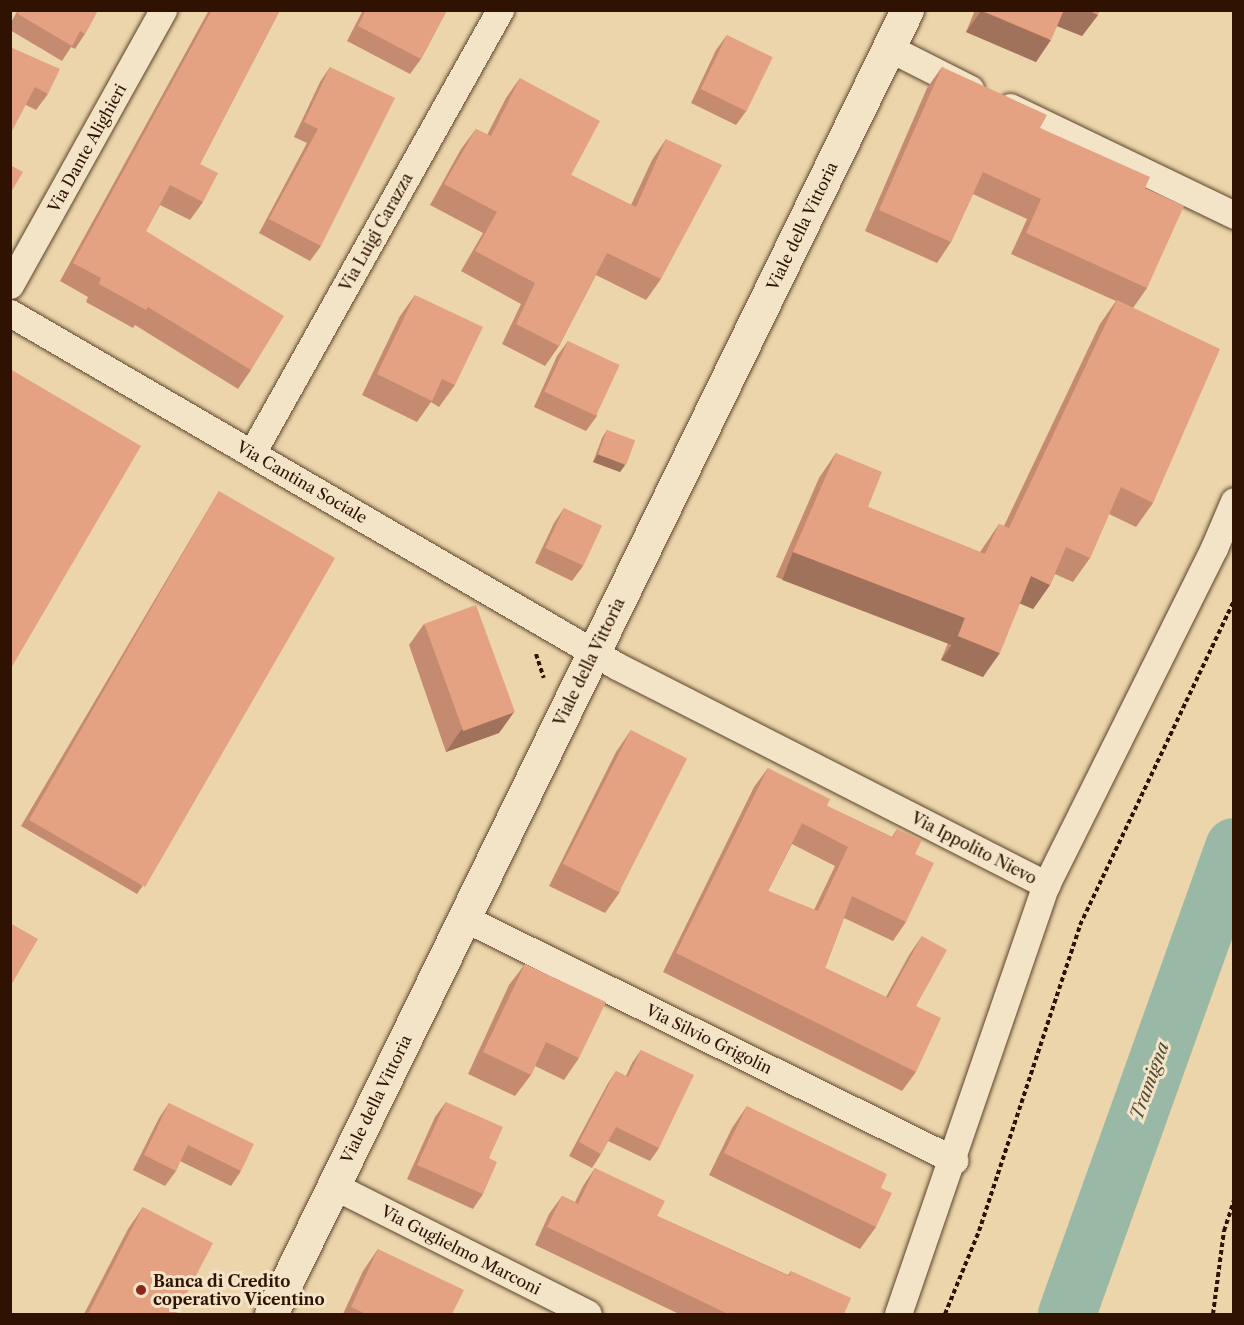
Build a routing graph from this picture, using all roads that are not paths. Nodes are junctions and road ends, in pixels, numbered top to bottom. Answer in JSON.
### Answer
{"nodes":[{"id":1,"x":163,"y":10,"type":"edge"},
{"id":2,"x":500,"y":10,"type":"edge"},
{"id":3,"x":907,"y":10,"type":"edge"},
{"id":4,"x":888,"y":48,"type":"junction"},
{"id":5,"x":1233,"y":215,"type":"edge"},
{"id":6,"x":10,"y":285,"type":"edge"},
{"id":7,"x":10,"y":313,"type":"edge"},
{"id":8,"x":252,"y":453,"type":"junction"},
{"id":9,"x":1233,"y":501,"type":"edge"},
{"id":10,"x":593,"y":652,"type":"junction"},
{"id":11,"x":1046,"y":885,"type":"junction"},
{"id":12,"x":464,"y":918,"type":"junction"},
{"id":13,"x":954,"y":1160,"type":"junction"},
{"id":14,"x":334,"y":1186,"type":"junction"},
{"id":15,"x":271,"y":1314,"type":"edge"},
{"id":16,"x":588,"y":1314,"type":"edge"},
{"id":17,"x":898,"y":1314,"type":"edge"}],
"edges":[{"from":1,"to":6,"type":"street","name":"Via Dante Alighieri"},
{"from":2,"to":8,"type":"street","name":"Via Luigi Carazza"},
{"from":3,"to":4,"type":"street","name":"Viale della Vittoria"},
{"from":4,"to":5,"type":"street"},
{"from":4,"to":10,"type":"street","name":"Viale della Vittoria"},
{"from":7,"to":8,"type":"street","name":"Via Cantina Sociale"},
{"from":8,"to":10,"type":"street","name":"Via Cantina Sociale"},
{"from":9,"to":11,"type":"street"},
{"from":10,"to":11,"type":"street","name":"Via Ippolito Nievo"},
{"from":10,"to":12,"type":"street","name":"Viale della Vittoria"},
{"from":11,"to":13,"type":"street","name":"Via Ippolito Nievo"},
{"from":12,"to":13,"type":"street","name":"Via Silvio Grigolin"},
{"from":12,"to":14,"type":"street","name":"Viale della Vittoria"},
{"from":13,"to":17,"type":"street","name":"Via Ippolito Nievo"},
{"from":14,"to":15,"type":"street","name":"Viale della Vittoria"},
{"from":14,"to":16,"type":"street","name":"Via Guglielmo Marconi"}]}
